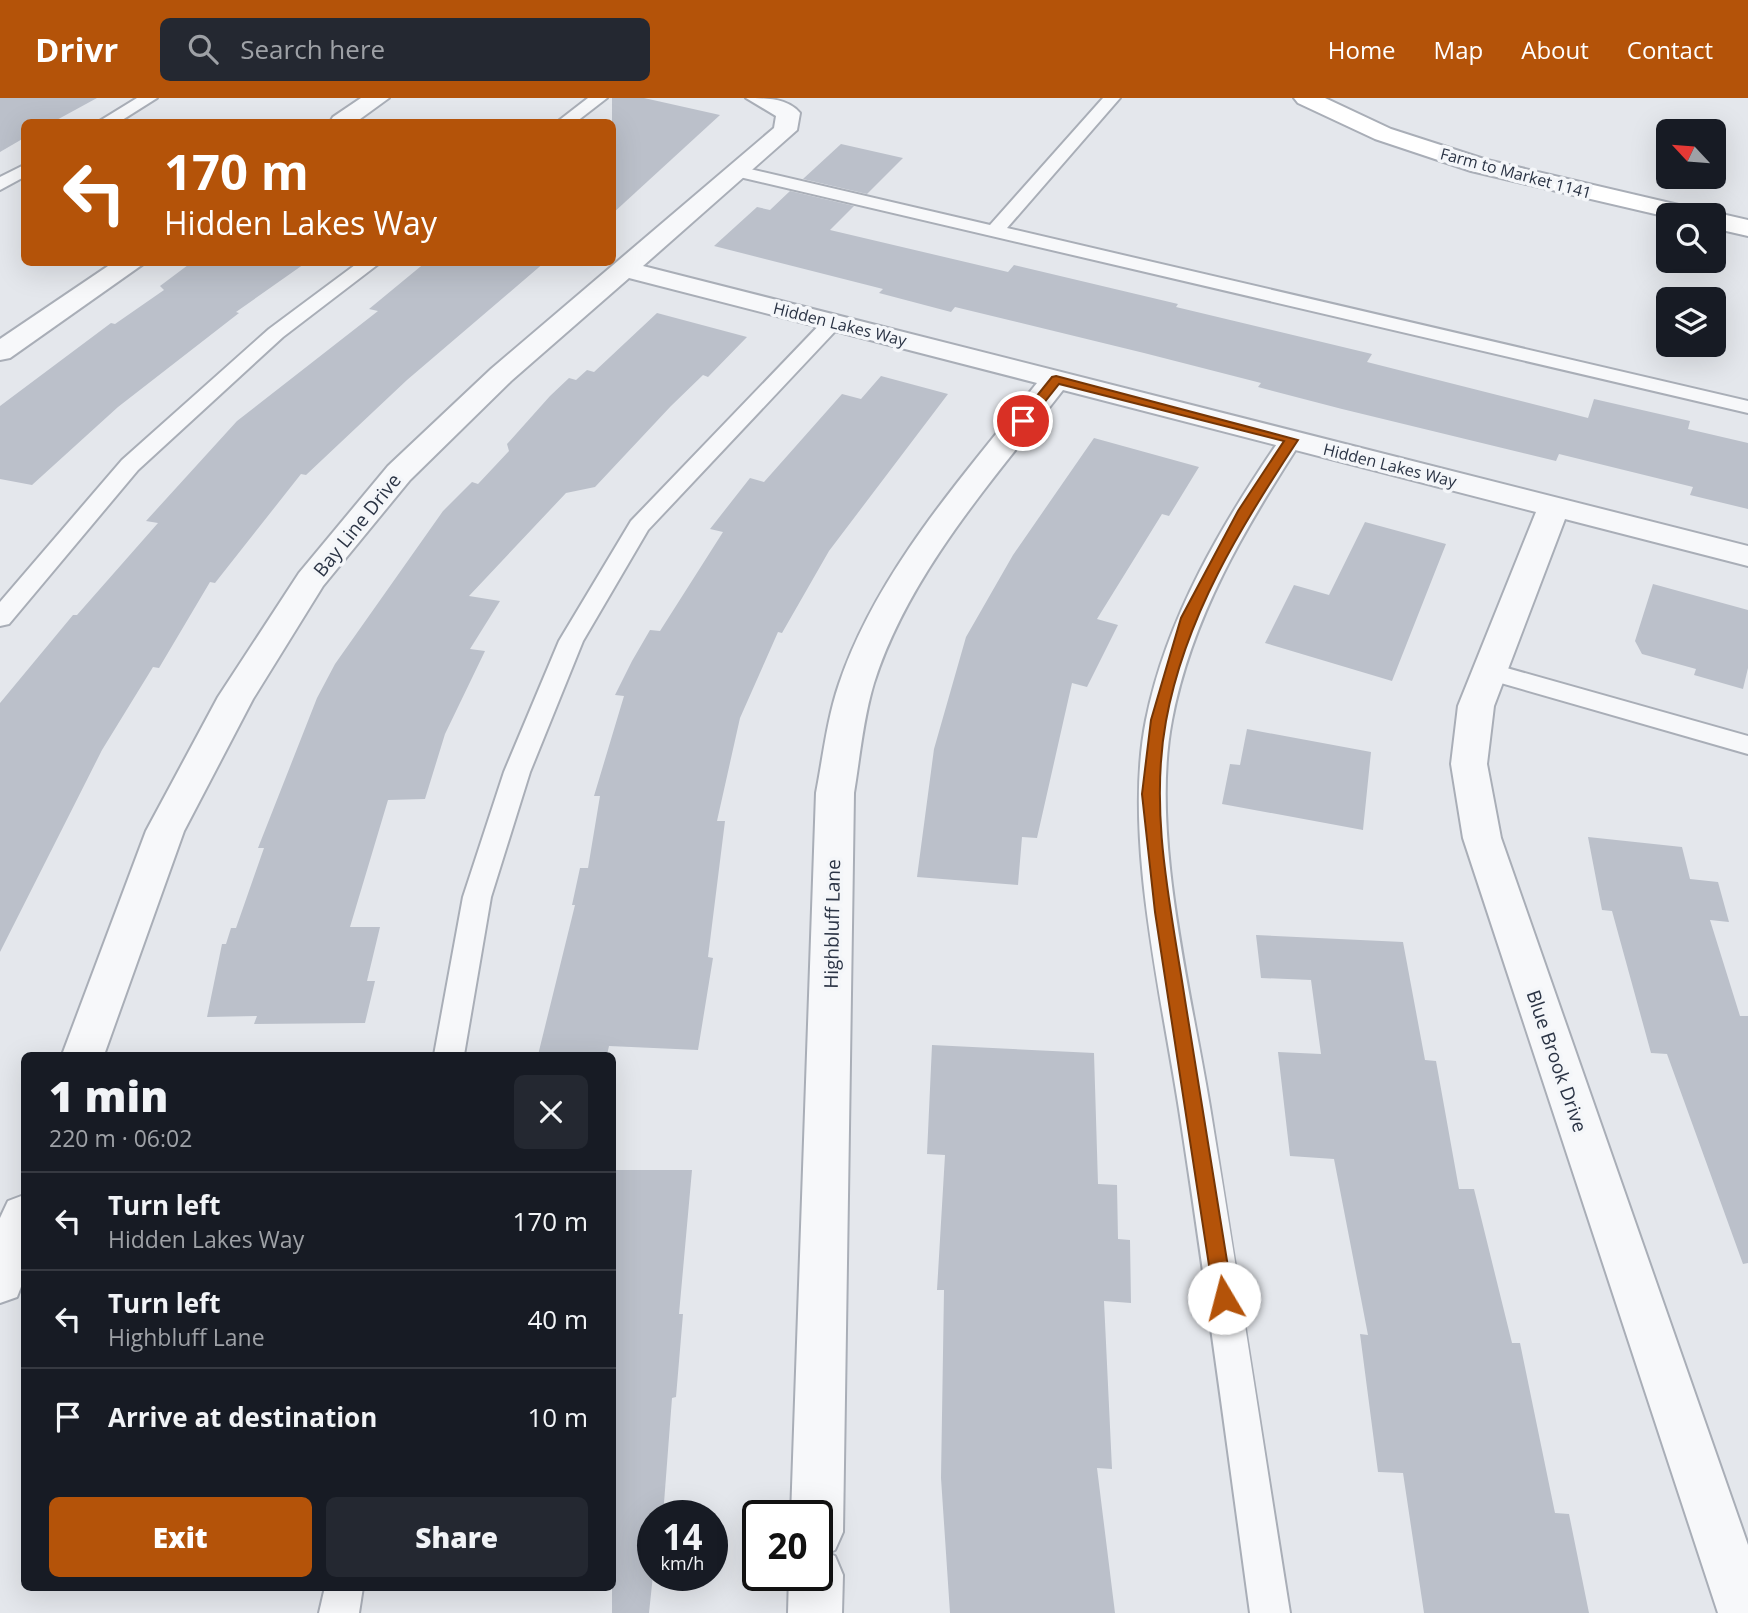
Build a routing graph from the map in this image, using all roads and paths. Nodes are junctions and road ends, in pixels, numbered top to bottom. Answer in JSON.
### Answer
{"nodes":[{"id":1,"x":149,"y":98,"type":"edge"},
{"id":2,"x":377,"y":98,"type":"edge"},
{"id":3,"x":599,"y":98,"type":"edge"},
{"id":4,"x":758,"y":98,"type":"edge"},
{"id":5,"x":1112,"y":98,"type":"edge"},
{"id":6,"x":1307,"y":98,"type":"edge"},
{"id":7,"x":112,"y":119,"type":"edge"},
{"id":8,"x":346,"y":119,"type":"edge"},
{"id":9,"x":569,"y":119,"type":"edge"},
{"id":10,"x":21,"y":172,"type":"edge"},
{"id":11,"x":737,"y":172,"type":"junction"},
{"id":12,"x":0,"y":185,"type":"edge"},
{"id":13,"x":1656,"y":207,"type":"edge"},
{"id":14,"x":1726,"y":223,"type":"edge"},
{"id":15,"x":1748,"y":228,"type":"edge"},
{"id":16,"x":994,"y":232,"type":"junction"},
{"id":17,"x":127,"y":266,"type":"edge"},
{"id":18,"x":366,"y":266,"type":"edge"},
{"id":19,"x":624,"y":269,"type":"junction"},
{"id":20,"x":833,"y":322,"type":"junction"},
{"id":21,"x":0,"y":352,"type":"edge"},
{"id":22,"x":1056,"y":379,"type":"junction"},
{"id":23,"x":1748,"y":407,"type":"edge"},
{"id":24,"x":1291,"y":440,"type":"junction"},
{"id":25,"x":1554,"y":507,"type":"junction"},
{"id":26,"x":1748,"y":556,"type":"edge"},
{"id":27,"x":0,"y":618,"type":"edge"},
{"id":28,"x":1489,"y":671,"type":"junction"},
{"id":29,"x":1748,"y":745,"type":"edge"},
{"id":30,"x":84,"y":1052,"type":"edge"},
{"id":31,"x":450,"y":1052,"type":"edge"},
{"id":32,"x":21,"y":1223,"type":"edge"},
{"id":33,"x":0,"y":1282,"type":"edge"},
{"id":34,"x":818,"y":1500,"type":"edge"},
{"id":35,"x":343,"y":1591,"type":"edge"},
{"id":36,"x":816,"y":1591,"type":"edge"},
{"id":37,"x":339,"y":1613,"type":"edge"},
{"id":38,"x":815,"y":1613,"type":"edge"},
{"id":39,"x":1270,"y":1613,"type":"edge"},
{"id":40,"x":1745,"y":1613,"type":"edge"}],
"edges":[{"from":1,"to":7,"type":"lane"},
{"from":2,"to":8,"type":"street"},
{"from":3,"to":9,"type":"lane"},
{"from":4,"to":11,"type":"street","name":"Bay Line Drive"},
{"from":5,"to":16,"type":"lane"},
{"from":6,"to":13,"type":"street","name":"Farm to Market 1141"},
{"from":10,"to":12,"type":"lane"},
{"from":11,"to":16,"type":"lane"},
{"from":11,"to":19,"type":"street","name":"Bay Line Drive"},
{"from":14,"to":15,"type":"street"},
{"from":16,"to":23,"type":"lane"},
{"from":17,"to":21,"type":"street"},
{"from":18,"to":27,"type":"lane"},
{"from":19,"to":20,"type":"street","name":"Hidden Lakes Way"},
{"from":19,"to":30,"type":"street","name":"Bay Line Drive"},
{"from":20,"to":22,"type":"street","name":"Hidden Lakes Way"},
{"from":20,"to":31,"type":"lane"},
{"from":22,"to":24,"type":"street","name":"Hidden Lakes Way"},
{"from":22,"to":34,"type":"street","name":"Highbluff Lane"},
{"from":24,"to":25,"type":"street","name":"Hidden Lakes Way"},
{"from":24,"to":39,"type":"lane"},
{"from":25,"to":26,"type":"street","name":"Hidden Lakes Way"},
{"from":25,"to":28,"type":"street","name":"Blue Brook Drive"},
{"from":28,"to":29,"type":"lane"},
{"from":28,"to":40,"type":"street","name":"Blue Brook Drive"},
{"from":32,"to":33,"type":"street"},
{"from":35,"to":37,"type":"lane"},
{"from":36,"to":38,"type":"street"}]}
